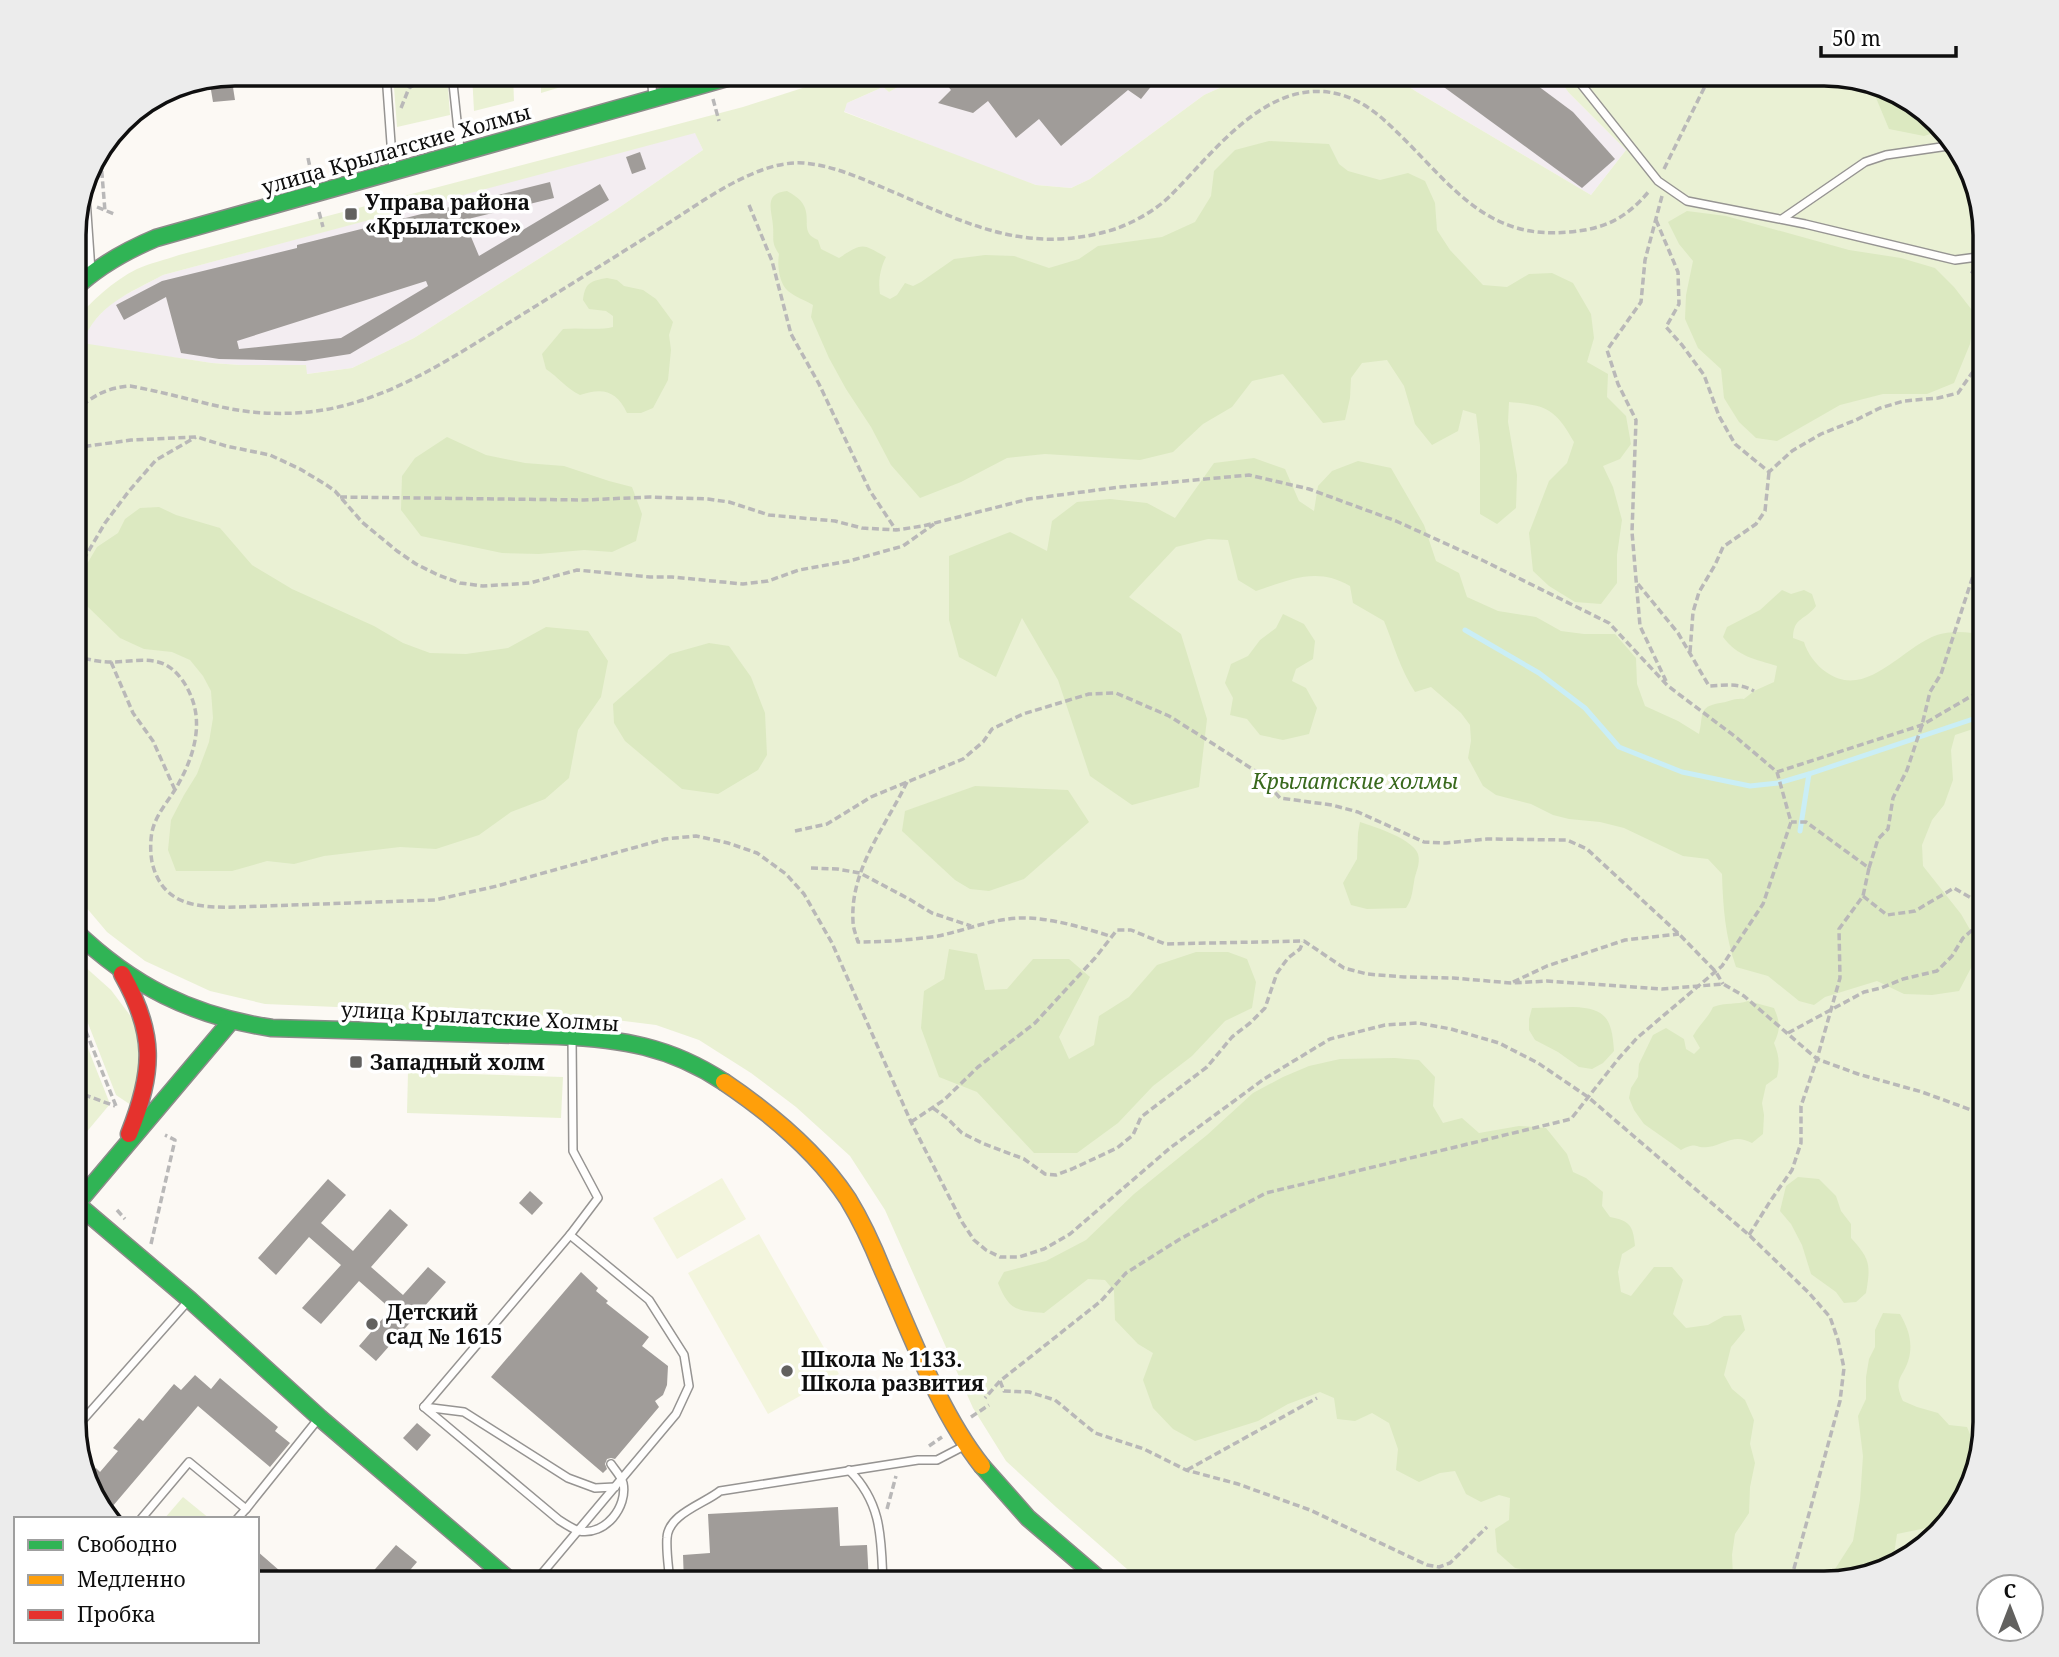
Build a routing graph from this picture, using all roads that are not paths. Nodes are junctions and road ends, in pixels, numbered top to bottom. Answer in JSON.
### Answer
{"nodes":[{"id":1,"x":387,"y":86,"type":"edge"},
{"id":2,"x":453,"y":86,"type":"edge"},
{"id":3,"x":652,"y":86,"type":"edge"},
{"id":4,"x":699,"y":86,"type":"edge"},
{"id":5,"x":1583,"y":86,"type":"edge"},
{"id":6,"x":653,"y":99,"type":"junction"},
{"id":7,"x":1945,"y":147,"type":"edge"},
{"id":8,"x":460,"y":153,"type":"junction"},
{"id":9,"x":393,"y":172,"type":"junction"},
{"id":10,"x":87,"y":215,"type":"edge"},
{"id":11,"x":1782,"y":219,"type":"junction"},
{"id":12,"x":1973,"y":258,"type":"edge"},
{"id":13,"x":91,"y":272,"type":"junction"},
{"id":14,"x":86,"y":277,"type":"edge"},
{"id":15,"x":86,"y":941,"type":"edge"},
{"id":16,"x":120,"y":971,"type":"junction"},
{"id":17,"x":231,"y":1021,"type":"junction"},
{"id":18,"x":572,"y":1037,"type":"junction"},
{"id":19,"x":123,"y":1148,"type":"junction"},
{"id":20,"x":86,"y":1192,"type":"edge"},
{"id":21,"x":86,"y":1214,"type":"edge"},
{"id":22,"x":570,"y":1235,"type":"junction"},
{"id":23,"x":190,"y":1300,"type":"junction"},
{"id":24,"x":424,"y":1407,"type":"junction"},
{"id":25,"x":86,"y":1417,"type":"edge"},
{"id":26,"x":320,"y":1418,"type":"junction"},
{"id":27,"x":966,"y":1444,"type":"junction"},
{"id":28,"x":611,"y":1464,"type":"dead end"},
{"id":29,"x":849,"y":1471,"type":"junction"},
{"id":30,"x":615,"y":1487,"type":"junction"},
{"id":31,"x":246,"y":1509,"type":"junction"},
{"id":32,"x":143,"y":1517,"type":"edge"},
{"id":33,"x":239,"y":1517,"type":"edge"},
{"id":34,"x":498,"y":1571,"type":"edge"},
{"id":35,"x":545,"y":1571,"type":"edge"},
{"id":36,"x":669,"y":1571,"type":"edge"},
{"id":37,"x":883,"y":1571,"type":"edge"},
{"id":38,"x":1089,"y":1571,"type":"edge"}],
"edges":[{"from":1,"to":9,"type":"lane"},
{"from":2,"to":8,"type":"lane"},
{"from":3,"to":6,"type":"lane"},
{"from":4,"to":6,"type":"street","name":"улица Крылатские Холмы"},
{"from":5,"to":11,"type":"lane"},
{"from":6,"to":8,"type":"street","name":"улица Крылатские Холмы"},
{"from":7,"to":11,"type":"lane"},
{"from":8,"to":9,"type":"street","name":"улица Крылатские Холмы"},
{"from":9,"to":13,"type":"street","name":"улица Крылатские Холмы"},
{"from":10,"to":13,"type":"lane"},
{"from":11,"to":12,"type":"lane"},
{"from":13,"to":14,"type":"street","name":"улица Крылатские Холмы"},
{"from":15,"to":16,"type":"street","name":"улица Крылатские Холмы"},
{"from":16,"to":17,"type":"street","name":"улица Крылатские Холмы"},
{"from":16,"to":19,"type":"street"},
{"from":17,"to":18,"type":"street","name":"улица Крылатские Холмы"},
{"from":17,"to":19,"type":"street"},
{"from":18,"to":22,"type":"lane"},
{"from":18,"to":27,"type":"street","name":"улица Крылатские Холмы"},
{"from":19,"to":20,"type":"street"},
{"from":21,"to":23,"type":"street"},
{"from":22,"to":24,"type":"lane"},
{"from":22,"to":30,"type":"lane"},
{"from":23,"to":25,"type":"lane"},
{"from":23,"to":26,"type":"street"},
{"from":24,"to":28,"type":"lane"},
{"from":24,"to":30,"type":"lane"},
{"from":26,"to":31,"type":"lane"},
{"from":26,"to":34,"type":"street"},
{"from":27,"to":29,"type":"lane"},
{"from":27,"to":38,"type":"street","name":"улица Крылатские Холмы"},
{"from":29,"to":36,"type":"lane"},
{"from":29,"to":37,"type":"lane"},
{"from":30,"to":35,"type":"lane"},
{"from":31,"to":32,"type":"lane"},
{"from":31,"to":33,"type":"lane"}]}
